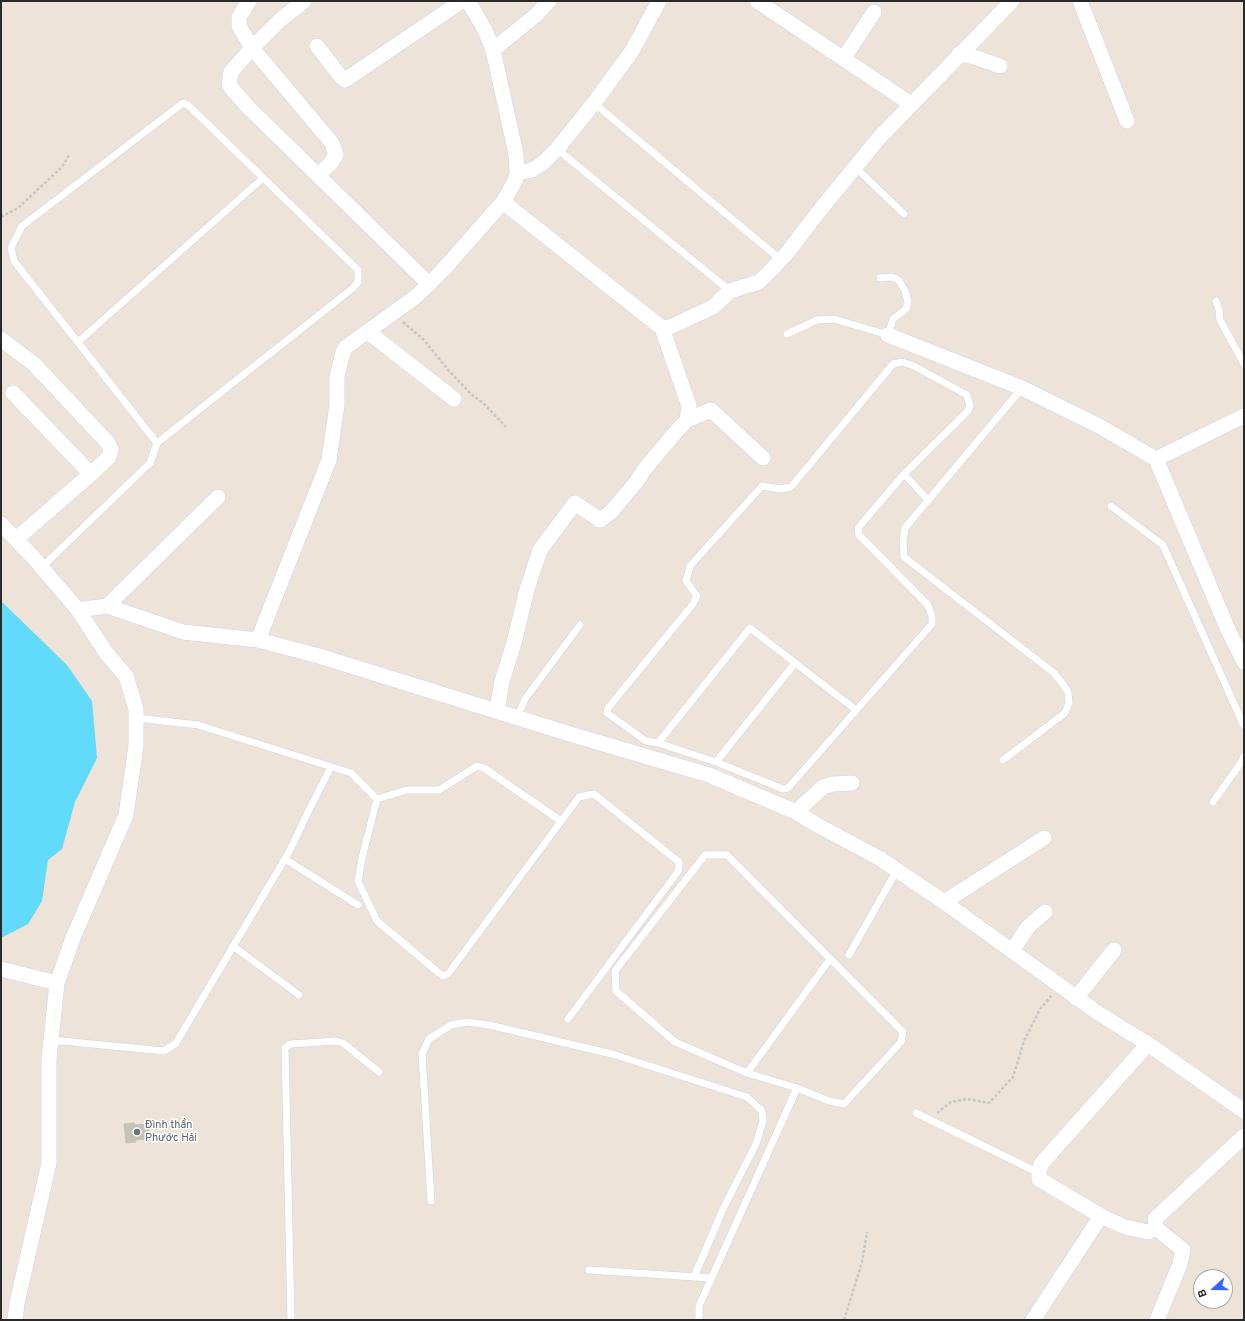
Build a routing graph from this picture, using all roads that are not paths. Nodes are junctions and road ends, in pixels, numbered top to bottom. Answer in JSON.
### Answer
{"nodes":[{"id":1,"x":249,"y":1,"type":"edge"},
{"id":2,"x":304,"y":1,"type":"edge"},
{"id":3,"x":462,"y":1,"type":"edge"},
{"id":4,"x":468,"y":1,"type":"edge"},
{"id":5,"x":549,"y":1,"type":"edge"},
{"id":6,"x":659,"y":1,"type":"edge"},
{"id":7,"x":757,"y":1,"type":"edge"},
{"id":8,"x":1012,"y":1,"type":"edge"},
{"id":9,"x":1080,"y":1,"type":"edge"},
{"id":10,"x":874,"y":12,"type":"dead end"},
{"id":11,"x":318,"y":46,"type":"dead end"},
{"id":12,"x":252,"y":48,"type":"junction"},
{"id":13,"x":493,"y":50,"type":"junction"},
{"id":14,"x":959,"y":54,"type":"junction"},
{"id":15,"x":844,"y":58,"type":"junction"},
{"id":16,"x":1000,"y":66,"type":"dead end"},
{"id":17,"x":594,"y":103,"type":"junction"},
{"id":18,"x":911,"y":104,"type":"junction"},
{"id":19,"x":1127,"y":121,"type":"dead end"},
{"id":20,"x":557,"y":149,"type":"junction"},
{"id":21,"x":855,"y":167,"type":"junction"},
{"id":22,"x":517,"y":173,"type":"junction"},
{"id":23,"x":318,"y":175,"type":"junction"},
{"id":24,"x":263,"y":178,"type":"junction"},
{"id":25,"x":503,"y":202,"type":"junction"},
{"id":26,"x":904,"y":214,"type":"dead end"},
{"id":27,"x":781,"y":260,"type":"junction"},
{"id":28,"x":880,"y":278,"type":"dead end"},
{"id":29,"x":429,"y":284,"type":"junction"},
{"id":30,"x":730,"y":291,"type":"junction"},
{"id":31,"x":1216,"y":301,"type":"dead end"},
{"id":32,"x":662,"y":328,"type":"junction"},
{"id":33,"x":368,"y":332,"type":"junction"},
{"id":34,"x":787,"y":334,"type":"dead end"},
{"id":35,"x":888,"y":335,"type":"junction"},
{"id":36,"x":1,"y":339,"type":"edge"},
{"id":37,"x":78,"y":342,"type":"junction"},
{"id":38,"x":1244,"y":364,"type":"edge"},
{"id":39,"x":1022,"y":388,"type":"junction"},
{"id":40,"x":12,"y":394,"type":"dead end"},
{"id":41,"x":454,"y":399,"type":"dead end"},
{"id":42,"x":1244,"y":416,"type":"edge"},
{"id":43,"x":687,"y":420,"type":"junction"},
{"id":44,"x":157,"y":443,"type":"junction"},
{"id":45,"x":763,"y":458,"type":"dead end"},
{"id":46,"x":1156,"y":459,"type":"junction"},
{"id":47,"x":91,"y":474,"type":"junction"},
{"id":48,"x":904,"y":474,"type":"junction"},
{"id":49,"x":218,"y":497,"type":"dead end"},
{"id":50,"x":928,"y":500,"type":"junction"},
{"id":51,"x":1111,"y":506,"type":"dead end"},
{"id":52,"x":1,"y":524,"type":"edge"},
{"id":53,"x":16,"y":539,"type":"junction"},
{"id":54,"x":42,"y":568,"type":"junction"},
{"id":55,"x":108,"y":606,"type":"junction"},
{"id":56,"x":78,"y":610,"type":"junction"},
{"id":57,"x":580,"y":625,"type":"dead end"},
{"id":58,"x":258,"y":640,"type":"junction"},
{"id":59,"x":1244,"y":662,"type":"edge"},
{"id":60,"x":795,"y":663,"type":"junction"},
{"id":61,"x":856,"y":710,"type":"junction"},
{"id":62,"x":496,"y":711,"type":"junction"},
{"id":63,"x":136,"y":718,"type":"junction"},
{"id":64,"x":517,"y":718,"type":"junction"},
{"id":65,"x":1244,"y":726,"type":"edge"},
{"id":66,"x":658,"y":743,"type":"junction"},
{"id":67,"x":1244,"y":756,"type":"edge"},
{"id":68,"x":1003,"y":760,"type":"dead end"},
{"id":69,"x":716,"y":762,"type":"junction"},
{"id":70,"x":331,"y":767,"type":"junction"},
{"id":71,"x":852,"y":783,"type":"dead end"},
{"id":72,"x":377,"y":799,"type":"junction"},
{"id":73,"x":1213,"y":802,"type":"dead end"},
{"id":74,"x":796,"y":812,"type":"junction"},
{"id":75,"x":561,"y":821,"type":"junction"},
{"id":76,"x":1044,"y":838,"type":"dead end"},
{"id":77,"x":285,"y":859,"type":"junction"},
{"id":78,"x":897,"y":870,"type":"junction"},
{"id":79,"x":944,"y":902,"type":"junction"},
{"id":80,"x":358,"y":905,"type":"dead end"},
{"id":81,"x":1045,"y":912,"type":"dead end"},
{"id":82,"x":233,"y":946,"type":"junction"},
{"id":83,"x":1114,"y":950,"type":"dead end"},
{"id":84,"x":1012,"y":951,"type":"junction"},
{"id":85,"x":849,"y":955,"type":"dead end"},
{"id":86,"x":830,"y":958,"type":"junction"},
{"id":87,"x":1,"y":970,"type":"edge"},
{"id":88,"x":57,"y":983,"type":"junction"},
{"id":89,"x":299,"y":994,"type":"dead end"},
{"id":90,"x":1076,"y":998,"type":"junction"},
{"id":91,"x":568,"y":1019,"type":"dead end"},
{"id":92,"x":51,"y":1040,"type":"junction"},
{"id":93,"x":1148,"y":1044,"type":"junction"},
{"id":94,"x":380,"y":1072,"type":"dead end"},
{"id":95,"x":747,"y":1073,"type":"junction"},
{"id":96,"x":797,"y":1088,"type":"junction"},
{"id":97,"x":1244,"y":1111,"type":"edge"},
{"id":98,"x":916,"y":1113,"type":"dead end"},
{"id":99,"x":1244,"y":1136,"type":"edge"},
{"id":100,"x":1039,"y":1173,"type":"junction"},
{"id":101,"x":431,"y":1201,"type":"dead end"},
{"id":102,"x":1101,"y":1216,"type":"junction"},
{"id":103,"x":1156,"y":1228,"type":"junction"},
{"id":104,"x":589,"y":1270,"type":"dead end"},
{"id":105,"x":694,"y":1277,"type":"junction"},
{"id":106,"x":712,"y":1278,"type":"junction"},
{"id":107,"x":15,"y":1320,"type":"edge"},
{"id":108,"x":291,"y":1320,"type":"edge"},
{"id":109,"x":699,"y":1320,"type":"edge"},
{"id":110,"x":1033,"y":1320,"type":"edge"},
{"id":111,"x":1158,"y":1320,"type":"edge"}],
"edges":[{"from":1,"to":12,"type":"street"},
{"from":2,"to":12,"type":"street"},
{"from":3,"to":11,"type":"street"},
{"from":4,"to":13,"type":"street"},
{"from":5,"to":13,"type":"street"},
{"from":6,"to":17,"type":"street"},
{"from":7,"to":15,"type":"street"},
{"from":8,"to":14,"type":"street"},
{"from":9,"to":19,"type":"street"},
{"from":10,"to":15,"type":"street"},
{"from":12,"to":23,"type":"street"},
{"from":12,"to":23,"type":"street"},
{"from":13,"to":22,"type":"street"},
{"from":14,"to":16,"type":"street"},
{"from":14,"to":18,"type":"street"},
{"from":15,"to":18,"type":"street"},
{"from":17,"to":20,"type":"street"},
{"from":17,"to":27,"type":"lane"},
{"from":18,"to":21,"type":"street"},
{"from":20,"to":22,"type":"street"},
{"from":20,"to":30,"type":"lane"},
{"from":21,"to":26,"type":"lane"},
{"from":21,"to":27,"type":"street"},
{"from":22,"to":25,"type":"street"},
{"from":23,"to":29,"type":"street"},
{"from":24,"to":37,"type":"lane"},
{"from":24,"to":37,"type":"lane"},
{"from":24,"to":44,"type":"lane"},
{"from":25,"to":29,"type":"street"},
{"from":25,"to":32,"type":"street"},
{"from":27,"to":30,"type":"street"},
{"from":28,"to":35,"type":"lane"},
{"from":29,"to":33,"type":"street"},
{"from":30,"to":32,"type":"street"},
{"from":31,"to":38,"type":"lane"},
{"from":32,"to":43,"type":"street"},
{"from":33,"to":41,"type":"street"},
{"from":33,"to":58,"type":"street"},
{"from":34,"to":35,"type":"lane"},
{"from":35,"to":39,"type":"street"},
{"from":36,"to":47,"type":"street"},
{"from":37,"to":44,"type":"lane"},
{"from":39,"to":46,"type":"street"},
{"from":39,"to":50,"type":"lane"},
{"from":40,"to":47,"type":"street"},
{"from":42,"to":46,"type":"street"},
{"from":43,"to":45,"type":"street"},
{"from":43,"to":62,"type":"street"},
{"from":44,"to":54,"type":"lane"},
{"from":46,"to":59,"type":"street"},
{"from":47,"to":53,"type":"street"},
{"from":48,"to":50,"type":"lane"},
{"from":48,"to":61,"type":"lane"},
{"from":48,"to":66,"type":"lane"},
{"from":49,"to":55,"type":"street"},
{"from":50,"to":68,"type":"lane"},
{"from":51,"to":65,"type":"lane"},
{"from":52,"to":53,"type":"street"},
{"from":53,"to":54,"type":"street"},
{"from":54,"to":56,"type":"street"},
{"from":55,"to":56,"type":"street"},
{"from":55,"to":58,"type":"street"},
{"from":56,"to":63,"type":"street"},
{"from":57,"to":64,"type":"lane"},
{"from":58,"to":62,"type":"street"},
{"from":60,"to":61,"type":"lane"},
{"from":60,"to":66,"type":"lane"},
{"from":60,"to":69,"type":"lane"},
{"from":61,"to":69,"type":"lane"},
{"from":62,"to":64,"type":"street"},
{"from":63,"to":70,"type":"lane"},
{"from":63,"to":88,"type":"street"},
{"from":64,"to":74,"type":"street"},
{"from":66,"to":69,"type":"lane"},
{"from":67,"to":73,"type":"lane"},
{"from":70,"to":72,"type":"lane"},
{"from":70,"to":77,"type":"lane"},
{"from":71,"to":74,"type":"street"},
{"from":72,"to":75,"type":"lane"},
{"from":72,"to":75,"type":"lane"},
{"from":74,"to":78,"type":"street"},
{"from":75,"to":91,"type":"lane"},
{"from":76,"to":79,"type":"street"},
{"from":77,"to":80,"type":"lane"},
{"from":77,"to":82,"type":"lane"},
{"from":78,"to":79,"type":"street"},
{"from":78,"to":85,"type":"lane"},
{"from":79,"to":84,"type":"street"},
{"from":81,"to":84,"type":"street"},
{"from":82,"to":89,"type":"lane"},
{"from":82,"to":92,"type":"lane"},
{"from":83,"to":90,"type":"street"},
{"from":84,"to":90,"type":"street"},
{"from":86,"to":95,"type":"lane"},
{"from":86,"to":95,"type":"lane"},
{"from":86,"to":96,"type":"lane"},
{"from":87,"to":88,"type":"street"},
{"from":88,"to":92,"type":"street"},
{"from":90,"to":93,"type":"street"},
{"from":92,"to":107,"type":"street"},
{"from":93,"to":97,"type":"street"},
{"from":93,"to":100,"type":"street"},
{"from":94,"to":108,"type":"lane"},
{"from":95,"to":96,"type":"lane"},
{"from":96,"to":106,"type":"lane"},
{"from":98,"to":100,"type":"lane"},
{"from":99,"to":103,"type":"street"},
{"from":100,"to":102,"type":"street"},
{"from":101,"to":105,"type":"lane"},
{"from":102,"to":103,"type":"street"},
{"from":102,"to":110,"type":"street"},
{"from":103,"to":111,"type":"street"},
{"from":104,"to":105,"type":"lane"},
{"from":105,"to":106,"type":"lane"},
{"from":106,"to":109,"type":"lane"}]}
